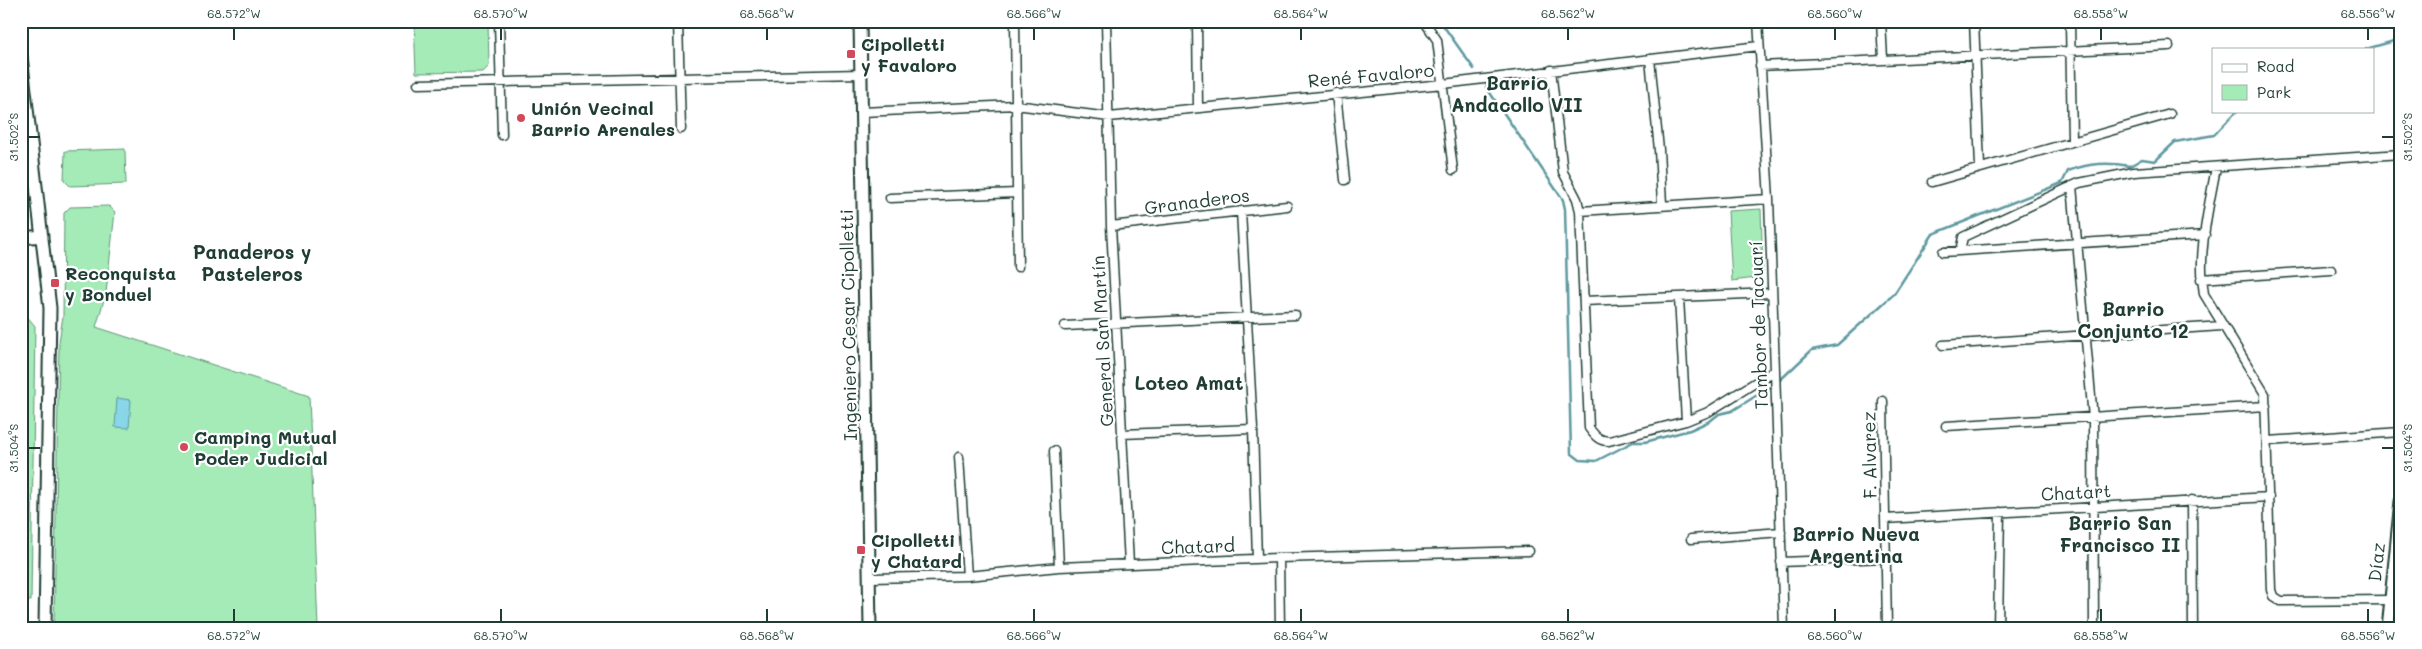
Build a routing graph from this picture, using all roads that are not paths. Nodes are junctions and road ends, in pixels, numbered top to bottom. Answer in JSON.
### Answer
{"nodes":[{"id":1,"x":500,"y":21,"type":"edge"},
{"id":2,"x":678,"y":21,"type":"edge"},
{"id":3,"x":860,"y":21,"type":"edge"},
{"id":4,"x":1015,"y":21,"type":"edge"},
{"id":5,"x":1106,"y":21,"type":"edge"},
{"id":6,"x":1197,"y":21,"type":"edge"},
{"id":7,"x":1424,"y":21,"type":"edge"},
{"id":8,"x":1758,"y":21,"type":"edge"},
{"id":9,"x":1881,"y":21,"type":"edge"},
{"id":10,"x":1974,"y":21,"type":"edge"},
{"id":11,"x":2070,"y":21,"type":"edge"},
{"id":12,"x":1759,"y":46,"type":"junction"},
{"id":13,"x":2169,"y":46,"type":"dead end"},
{"id":14,"x":2071,"y":51,"type":"junction"},
{"id":15,"x":1976,"y":55,"type":"junction"},
{"id":16,"x":21,"y":56,"type":"edge"},
{"id":17,"x":1650,"y":59,"type":"junction"},
{"id":18,"x":1883,"y":59,"type":"junction"},
{"id":19,"x":1760,"y":66,"type":"junction"},
{"id":20,"x":1551,"y":70,"type":"junction"},
{"id":21,"x":861,"y":74,"type":"junction"},
{"id":22,"x":679,"y":78,"type":"junction"},
{"id":23,"x":501,"y":82,"type":"junction"},
{"id":24,"x":418,"y":84,"type":"dead end"},
{"id":25,"x":1443,"y":84,"type":"junction"},
{"id":26,"x":1336,"y":93,"type":"junction"},
{"id":27,"x":1016,"y":105,"type":"junction"},
{"id":28,"x":1198,"y":108,"type":"junction"},
{"id":29,"x":862,"y":112,"type":"junction"},
{"id":30,"x":2170,"y":114,"type":"dead end"},
{"id":31,"x":1109,"y":117,"type":"junction"},
{"id":32,"x":680,"y":129,"type":"dead end"},
{"id":33,"x":502,"y":135,"type":"dead end"},
{"id":34,"x":2072,"y":142,"type":"junction"},
{"id":35,"x":2401,"y":154,"type":"edge"},
{"id":36,"x":1980,"y":167,"type":"junction"},
{"id":37,"x":2216,"y":167,"type":"junction"},
{"id":38,"x":1453,"y":170,"type":"dead end"},
{"id":39,"x":1345,"y":180,"type":"dead end"},
{"id":40,"x":1932,"y":182,"type":"dead end"},
{"id":41,"x":2072,"y":186,"type":"junction"},
{"id":42,"x":1017,"y":193,"type":"junction"},
{"id":43,"x":890,"y":198,"type":"dead end"},
{"id":44,"x":1769,"y":199,"type":"junction"},
{"id":45,"x":1662,"y":204,"type":"junction"},
{"id":46,"x":1287,"y":206,"type":"dead end"},
{"id":47,"x":1241,"y":211,"type":"junction"},
{"id":48,"x":1580,"y":211,"type":"junction"},
{"id":49,"x":1111,"y":226,"type":"junction"},
{"id":50,"x":2205,"y":235,"type":"junction"},
{"id":51,"x":42,"y":236,"type":"junction"},
{"id":52,"x":21,"y":238,"type":"edge"},
{"id":53,"x":2077,"y":243,"type":"junction"},
{"id":54,"x":1960,"y":251,"type":"junction"},
{"id":55,"x":1943,"y":252,"type":"dead end"},
{"id":56,"x":1018,"y":266,"type":"dead end"},
{"id":57,"x":2331,"y":270,"type":"dead end"},
{"id":58,"x":2201,"y":279,"type":"junction"},
{"id":59,"x":1771,"y":293,"type":"junction"},
{"id":60,"x":1679,"y":298,"type":"junction"},
{"id":61,"x":1584,"y":301,"type":"junction"},
{"id":62,"x":1295,"y":314,"type":"dead end"},
{"id":63,"x":1246,"y":317,"type":"junction"},
{"id":64,"x":1115,"y":324,"type":"junction"},
{"id":65,"x":1065,"y":326,"type":"dead end"},
{"id":66,"x":2222,"y":326,"type":"junction"},
{"id":67,"x":2084,"y":336,"type":"junction"},
{"id":68,"x":1943,"y":344,"type":"dead end"},
{"id":69,"x":1774,"y":375,"type":"junction"},
{"id":70,"x":1883,"y":401,"type":"dead end"},
{"id":71,"x":2266,"y":406,"type":"junction"},
{"id":72,"x":2093,"y":418,"type":"junction"},
{"id":73,"x":1686,"y":421,"type":"junction"},
{"id":74,"x":1946,"y":426,"type":"dead end"},
{"id":75,"x":1252,"y":429,"type":"junction"},
{"id":76,"x":2401,"y":432,"type":"edge"},
{"id":77,"x":1122,"y":434,"type":"junction"},
{"id":78,"x":2268,"y":441,"type":"junction"},
{"id":79,"x":1054,"y":451,"type":"dead end"},
{"id":80,"x":959,"y":457,"type":"dead end"},
{"id":81,"x":2269,"y":497,"type":"junction"},
{"id":82,"x":2192,"y":500,"type":"junction"},
{"id":83,"x":2401,"y":501,"type":"edge"},
{"id":84,"x":2094,"y":506,"type":"junction"},
{"id":85,"x":2000,"y":512,"type":"junction"},
{"id":86,"x":1885,"y":519,"type":"junction"},
{"id":87,"x":1781,"y":532,"type":"junction"},
{"id":88,"x":1691,"y":539,"type":"dead end"},
{"id":89,"x":1529,"y":551,"type":"dead end"},
{"id":90,"x":1279,"y":558,"type":"junction"},
{"id":91,"x":1886,"y":558,"type":"junction"},
{"id":92,"x":1256,"y":559,"type":"junction"},
{"id":93,"x":1781,"y":562,"type":"junction"},
{"id":94,"x":1129,"y":564,"type":"junction"},
{"id":95,"x":1059,"y":567,"type":"junction"},
{"id":96,"x":967,"y":576,"type":"junction"},
{"id":97,"x":870,"y":578,"type":"junction"},
{"id":98,"x":2390,"y":600,"type":"junction"},
{"id":99,"x":45,"y":628,"type":"edge"},
{"id":100,"x":870,"y":628,"type":"edge"},
{"id":101,"x":1280,"y":628,"type":"edge"},
{"id":102,"x":1784,"y":628,"type":"edge"},
{"id":103,"x":1887,"y":628,"type":"edge"},
{"id":104,"x":1998,"y":628,"type":"edge"},
{"id":105,"x":2094,"y":628,"type":"edge"},
{"id":106,"x":2193,"y":628,"type":"edge"},
{"id":107,"x":2388,"y":628,"type":"edge"}],
"edges":[{"from":1,"to":23,"type":"street"},
{"from":2,"to":22,"type":"street"},
{"from":3,"to":21,"type":"street","name":"Ingeniero Cesar Cipolletti"},
{"from":4,"to":27,"type":"street"},
{"from":5,"to":31,"type":"street","name":"General San Martín"},
{"from":6,"to":28,"type":"street"},
{"from":7,"to":25,"type":"street"},
{"from":8,"to":12,"type":"street","name":"Tambor de Tacuarí"},
{"from":9,"to":18,"type":"street"},
{"from":10,"to":15,"type":"street"},
{"from":11,"to":14,"type":"street"},
{"from":12,"to":17,"type":"street","name":"René Favaloro"},
{"from":12,"to":19,"type":"street","name":"Tambor de Tacuarí"},
{"from":13,"to":14,"type":"street"},
{"from":14,"to":15,"type":"street"},
{"from":14,"to":34,"type":"street"},
{"from":15,"to":18,"type":"street"},
{"from":15,"to":36,"type":"street"},
{"from":16,"to":51,"type":"street"},
{"from":17,"to":20,"type":"street","name":"René Favaloro"},
{"from":17,"to":45,"type":"street"},
{"from":18,"to":19,"type":"street"},
{"from":19,"to":44,"type":"street","name":"Tambor de Tacuarí"},
{"from":20,"to":25,"type":"street","name":"René Favaloro"},
{"from":20,"to":48,"type":"street"},
{"from":21,"to":22,"type":"street"},
{"from":21,"to":29,"type":"street","name":"Ingeniero Cesar Cipolletti"},
{"from":22,"to":23,"type":"street"},
{"from":22,"to":32,"type":"street"},
{"from":23,"to":24,"type":"street"},
{"from":23,"to":33,"type":"street"},
{"from":25,"to":26,"type":"street","name":"René Favaloro"},
{"from":25,"to":38,"type":"street"},
{"from":26,"to":28,"type":"street","name":"René Favaloro"},
{"from":26,"to":39,"type":"street"},
{"from":27,"to":29,"type":"street","name":"René Favaloro"},
{"from":27,"to":31,"type":"street","name":"René Favaloro"},
{"from":27,"to":42,"type":"street"},
{"from":28,"to":31,"type":"street","name":"René Favaloro"},
{"from":29,"to":97,"type":"street","name":"Ingeniero Cesar Cipolletti"},
{"from":30,"to":34,"type":"street"},
{"from":31,"to":49,"type":"street","name":"General San Martín"},
{"from":34,"to":36,"type":"street"},
{"from":35,"to":37,"type":"street"},
{"from":36,"to":40,"type":"street"},
{"from":37,"to":41,"type":"street"},
{"from":37,"to":50,"type":"street"},
{"from":41,"to":53,"type":"street"},
{"from":41,"to":54,"type":"street"},
{"from":42,"to":43,"type":"street"},
{"from":42,"to":56,"type":"street"},
{"from":44,"to":45,"type":"street"},
{"from":44,"to":59,"type":"street","name":"Tambor de Tacuarí"},
{"from":45,"to":48,"type":"street"},
{"from":46,"to":47,"type":"street","name":"Granaderos"},
{"from":47,"to":49,"type":"street","name":"Granaderos"},
{"from":47,"to":63,"type":"street"},
{"from":48,"to":61,"type":"street"},
{"from":49,"to":64,"type":"street","name":"General San Martín"},
{"from":50,"to":53,"type":"street"},
{"from":50,"to":58,"type":"street"},
{"from":51,"to":52,"type":"street"},
{"from":51,"to":99,"type":"street"},
{"from":53,"to":54,"type":"street"},
{"from":53,"to":67,"type":"street"},
{"from":54,"to":55,"type":"street"},
{"from":57,"to":58,"type":"street"},
{"from":58,"to":66,"type":"street"},
{"from":59,"to":60,"type":"street"},
{"from":59,"to":69,"type":"street","name":"Tambor de Tacuarí"},
{"from":60,"to":61,"type":"street"},
{"from":60,"to":73,"type":"street"},
{"from":61,"to":73,"type":"street"},
{"from":62,"to":63,"type":"street"},
{"from":63,"to":64,"type":"street"},
{"from":63,"to":75,"type":"street"},
{"from":64,"to":65,"type":"street"},
{"from":64,"to":77,"type":"street","name":"General San Martín"},
{"from":66,"to":67,"type":"street"},
{"from":66,"to":71,"type":"street"},
{"from":67,"to":68,"type":"street"},
{"from":67,"to":72,"type":"street"},
{"from":69,"to":73,"type":"street"},
{"from":69,"to":87,"type":"street","name":"Tambor de Tacuarí"},
{"from":70,"to":86,"type":"street","name":"F. Alvarez"},
{"from":71,"to":72,"type":"street"},
{"from":71,"to":78,"type":"street"},
{"from":72,"to":74,"type":"street"},
{"from":72,"to":84,"type":"street"},
{"from":75,"to":77,"type":"street"},
{"from":75,"to":92,"type":"street"},
{"from":76,"to":78,"type":"street"},
{"from":77,"to":94,"type":"street","name":"General San Martín"},
{"from":78,"to":81,"type":"street"},
{"from":79,"to":95,"type":"street"},
{"from":80,"to":96,"type":"street"},
{"from":81,"to":82,"type":"street","name":"Chatart"},
{"from":81,"to":98,"type":"street"},
{"from":82,"to":84,"type":"street","name":"Chatart"},
{"from":82,"to":106,"type":"street"},
{"from":83,"to":98,"type":"street","name":"Díaz"},
{"from":84,"to":85,"type":"street","name":"Chatart"},
{"from":84,"to":105,"type":"street"},
{"from":85,"to":86,"type":"street","name":"Chatart"},
{"from":85,"to":104,"type":"street"},
{"from":86,"to":91,"type":"street","name":"F. Alvarez"},
{"from":87,"to":88,"type":"street"},
{"from":87,"to":93,"type":"street","name":"Tambor de Tacuarí"},
{"from":89,"to":90,"type":"street","name":"Chatard"},
{"from":90,"to":92,"type":"street","name":"Chatard"},
{"from":90,"to":101,"type":"street"},
{"from":91,"to":93,"type":"street"},
{"from":91,"to":103,"type":"street","name":"F. Alvarez"},
{"from":92,"to":94,"type":"street","name":"Chatard"},
{"from":93,"to":102,"type":"street","name":"Tambor de Tacuarí"},
{"from":94,"to":95,"type":"street","name":"Chatard"},
{"from":95,"to":96,"type":"street","name":"Chatard"},
{"from":96,"to":97,"type":"street","name":"Chatard"},
{"from":97,"to":100,"type":"street","name":"Ingeniero Cesar Cipolletti"},
{"from":98,"to":107,"type":"street","name":"Díaz"}]}
